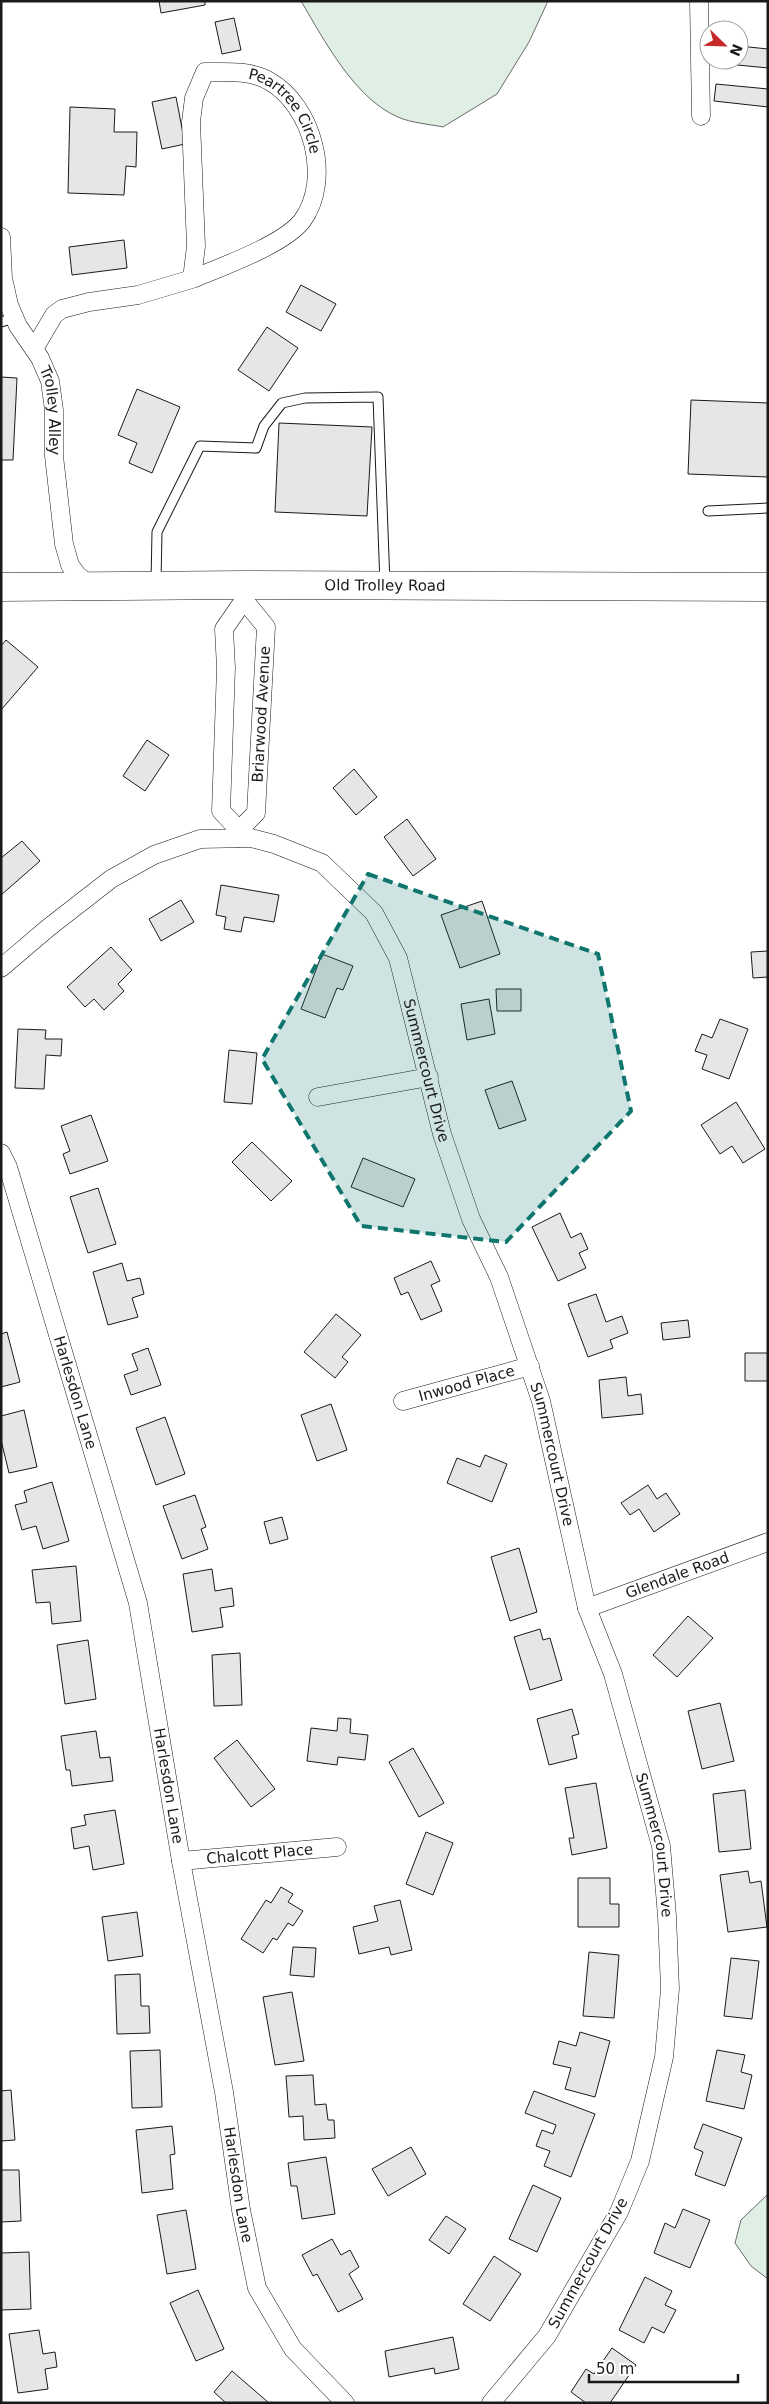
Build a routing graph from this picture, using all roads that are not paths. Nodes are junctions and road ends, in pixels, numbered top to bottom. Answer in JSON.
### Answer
{"nodes":[{"id":1,"x":699,"y":1,"type":"edge"},
{"id":2,"x":702,"y":116,"type":"dead end"},
{"id":3,"x":1,"y":237,"type":"edge"},
{"id":4,"x":192,"y":279,"type":"junction"},
{"id":5,"x":8,"y":320,"type":"edge"},
{"id":6,"x":34,"y":349,"type":"junction"},
{"id":7,"x":768,"y":508,"type":"edge"},
{"id":8,"x":708,"y":511,"type":"dead end"},
{"id":9,"x":90,"y":585,"type":"junction"},
{"id":10,"x":156,"y":585,"type":"junction"},
{"id":11,"x":385,"y":585,"type":"junction"},
{"id":12,"x":1,"y":587,"type":"edge"},
{"id":13,"x":768,"y":587,"type":"edge"},
{"id":14,"x":244,"y":592,"type":"junction"},
{"id":15,"x":239,"y":834,"type":"junction"},
{"id":16,"x":1,"y":968,"type":"edge"},
{"id":17,"x":430,"y":1077,"type":"junction"},
{"id":18,"x":318,"y":1097,"type":"dead end"},
{"id":19,"x":1,"y":1153,"type":"edge"},
{"id":20,"x":530,"y":1366,"type":"junction"},
{"id":21,"x":403,"y":1401,"type":"dead end"},
{"id":22,"x":768,"y":1542,"type":"edge"},
{"id":23,"x":587,"y":1608,"type":"junction"},
{"id":24,"x":337,"y":1847,"type":"dead end"},
{"id":25,"x":181,"y":1861,"type":"junction"},
{"id":26,"x":345,"y":2403,"type":"edge"},
{"id":27,"x":491,"y":2403,"type":"edge"}],
"edges":[{"from":1,"to":2,"type":"street"},
{"from":3,"to":5,"type":"street","name":"Trolley Alley"},
{"from":4,"to":4,"type":"street","name":"Peartree Circle"},
{"from":4,"to":6,"type":"street","name":"Peartree Circle"},
{"from":5,"to":6,"type":"street","name":"Trolley Alley"},
{"from":6,"to":9,"type":"street","name":"Trolley Alley"},
{"from":7,"to":8,"type":"lane"},
{"from":9,"to":10,"type":"main road","name":"Old Trolley Road"},
{"from":9,"to":12,"type":"main road","name":"Old Trolley Road"},
{"from":10,"to":11,"type":"lane"},
{"from":10,"to":14,"type":"main road","name":"Old Trolley Road"},
{"from":11,"to":13,"type":"main road","name":"Old Trolley Road"},
{"from":11,"to":14,"type":"main road","name":"Old Trolley Road"},
{"from":14,"to":15,"type":"street"},
{"from":14,"to":15,"type":"street","name":"Briarwood Avenue"},
{"from":15,"to":16,"type":"street","name":"Summercourt Drive"},
{"from":15,"to":17,"type":"street","name":"Summercourt Drive"},
{"from":17,"to":18,"type":"street"},
{"from":17,"to":20,"type":"street","name":"Summercourt Drive"},
{"from":19,"to":25,"type":"street","name":"Harlesdon Lane"},
{"from":20,"to":21,"type":"street","name":"Inwood Place"},
{"from":20,"to":23,"type":"street","name":"Summercourt Drive"},
{"from":22,"to":23,"type":"street","name":"Glendale Road"},
{"from":23,"to":27,"type":"street","name":"Summercourt Drive"},
{"from":24,"to":25,"type":"street","name":"Chalcott Place"},
{"from":25,"to":26,"type":"street","name":"Harlesdon Lane"}]}
